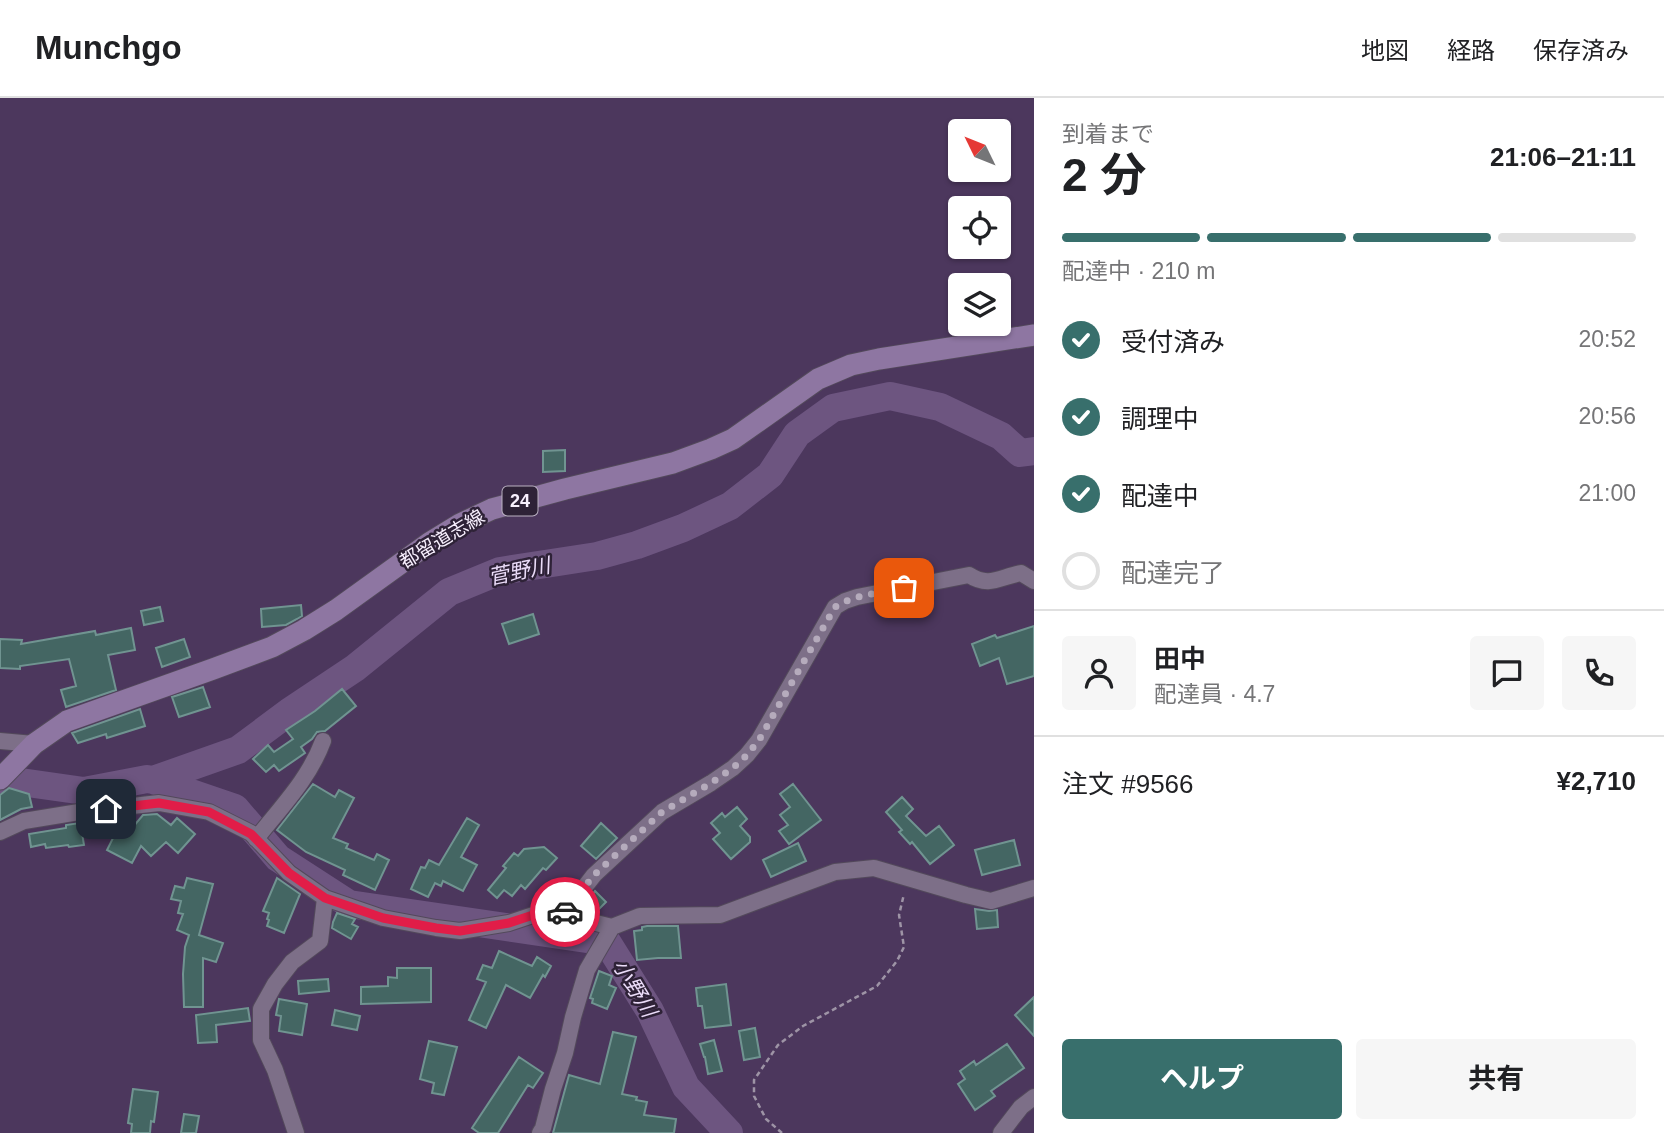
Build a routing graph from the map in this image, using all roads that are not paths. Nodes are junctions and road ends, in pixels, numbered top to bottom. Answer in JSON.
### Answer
{"nodes":[{"id":1,"x":1034,"y":335,"type":"edge"},
{"id":2,"x":1034,"y":581,"type":"edge"},
{"id":3,"x":0,"y":741,"type":"edge"},
{"id":4,"x":323,"y":741,"type":"dead end"},
{"id":5,"x":34,"y":744,"type":"junction"},
{"id":6,"x":0,"y":779,"type":"edge"},
{"id":7,"x":0,"y":832,"type":"edge"},
{"id":8,"x":256,"y":839,"type":"junction"},
{"id":9,"x":1034,"y":888,"type":"edge"},
{"id":10,"x":325,"y":898,"type":"junction"},
{"id":11,"x":562,"y":916,"type":"junction"},
{"id":12,"x":612,"y":927,"type":"junction"},
{"id":13,"x":1034,"y":1097,"type":"edge"},
{"id":14,"x":296,"y":1133,"type":"edge"},
{"id":15,"x":540,"y":1133,"type":"edge"},
{"id":16,"x":1001,"y":1133,"type":"edge"}],
"edges":[{"from":1,"to":5,"type":"main road","name":"都留道志線","number":"24"},
{"from":2,"to":11,"type":"street"},
{"from":3,"to":5,"type":"street"},
{"from":4,"to":8,"type":"street"},
{"from":5,"to":6,"type":"main road","name":"都留道志線","number":"24"},
{"from":7,"to":8,"type":"street"},
{"from":8,"to":10,"type":"street"},
{"from":9,"to":12,"type":"street"},
{"from":10,"to":11,"type":"street"},
{"from":10,"to":14,"type":"street"},
{"from":11,"to":12,"type":"street"},
{"from":12,"to":15,"type":"street"},
{"from":13,"to":16,"type":"street"}]}
